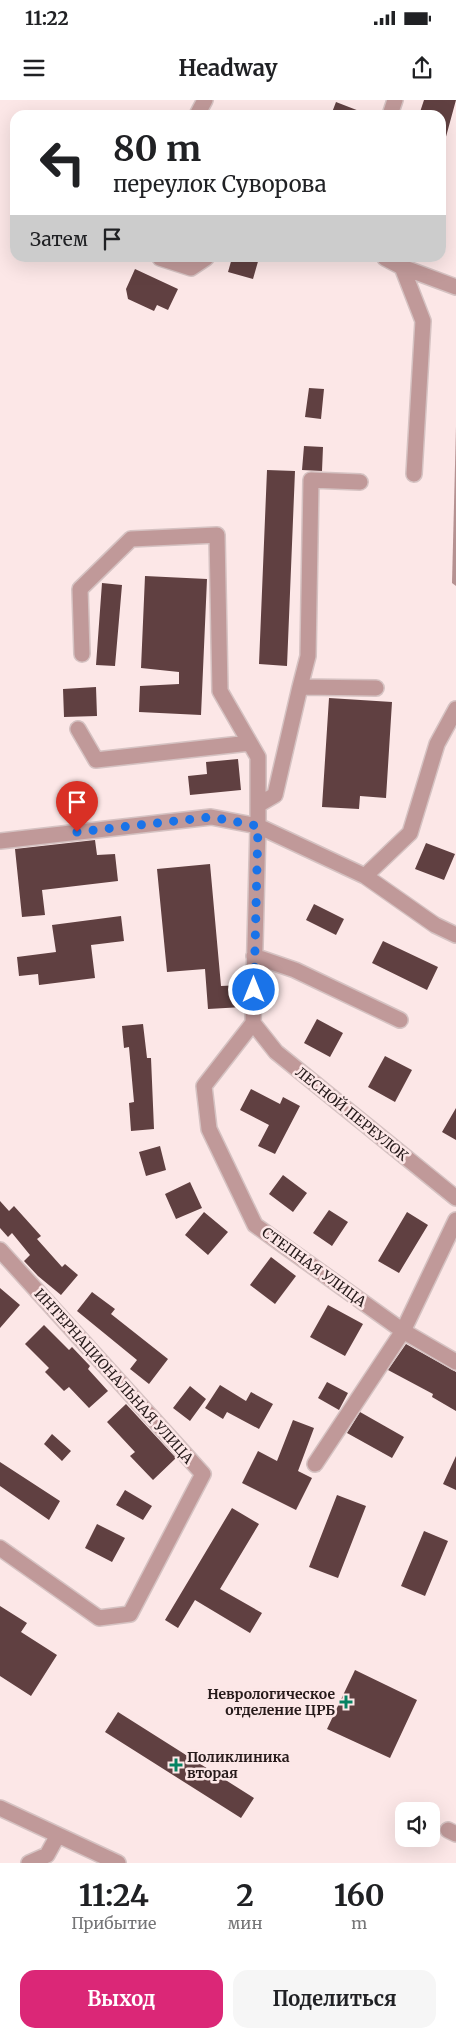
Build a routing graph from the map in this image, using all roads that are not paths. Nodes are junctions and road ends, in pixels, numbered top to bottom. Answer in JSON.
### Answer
{"nodes":[{"id":1,"x":172,"y":262,"type":"edge"},
{"id":2,"x":200,"y":262,"type":"edge"},
{"id":3,"x":393,"y":262,"type":"edge"},
{"id":4,"x":402,"y":267,"type":"junction"},
{"id":5,"x":456,"y":287,"type":"edge"},
{"id":6,"x":414,"y":474,"type":"dead end"},
{"id":7,"x":360,"y":482,"type":"dead end"},
{"id":8,"x":82,"y":654,"type":"dead end"},
{"id":9,"x":300,"y":687,"type":"junction"},
{"id":10,"x":376,"y":688,"type":"dead end"},
{"id":11,"x":456,"y":709,"type":"edge"},
{"id":12,"x":78,"y":729,"type":"dead end"},
{"id":13,"x":250,"y":744,"type":"junction"},
{"id":14,"x":258,"y":805,"type":"junction"},
{"id":15,"x":258,"y":826,"type":"junction"},
{"id":16,"x":0,"y":841,"type":"edge"},
{"id":17,"x":364,"y":876,"type":"junction"},
{"id":18,"x":456,"y":935,"type":"edge"},
{"id":19,"x":254,"y":956,"type":"junction"},
{"id":20,"x":400,"y":1020,"type":"dead end"},
{"id":21,"x":254,"y":1023,"type":"junction"},
{"id":22,"x":456,"y":1198,"type":"edge"},
{"id":23,"x":456,"y":1220,"type":"edge"},
{"id":24,"x":0,"y":1250,"type":"edge"},
{"id":25,"x":403,"y":1331,"type":"junction"},
{"id":26,"x":456,"y":1362,"type":"edge"},
{"id":27,"x":315,"y":1464,"type":"dead end"},
{"id":28,"x":0,"y":1548,"type":"edge"},
{"id":29,"x":0,"y":1808,"type":"edge"},
{"id":30,"x":58,"y":1835,"type":"junction"},
{"id":31,"x":29,"y":1863,"type":"edge"},
{"id":32,"x":118,"y":1863,"type":"edge"}],
"edges":[{"from":1,"to":2,"type":"street"},
{"from":3,"to":4,"type":"street"},
{"from":4,"to":5,"type":"street"},
{"from":4,"to":6,"type":"street"},
{"from":7,"to":9,"type":"street"},
{"from":8,"to":13,"type":"street"},
{"from":9,"to":10,"type":"street"},
{"from":9,"to":14,"type":"street"},
{"from":11,"to":17,"type":"street"},
{"from":12,"to":13,"type":"street"},
{"from":13,"to":14,"type":"street"},
{"from":14,"to":15,"type":"street"},
{"from":15,"to":16,"type":"street"},
{"from":15,"to":17,"type":"street"},
{"from":15,"to":19,"type":"street"},
{"from":17,"to":18,"type":"street"},
{"from":19,"to":20,"type":"street"},
{"from":19,"to":21,"type":"street"},
{"from":21,"to":22,"type":"street","name":"ЛЕСНОЙ ПЕРЕУЛОК"},
{"from":21,"to":25,"type":"street","name":"СТЕПНАЯ УЛИЦА"},
{"from":23,"to":25,"type":"street"},
{"from":24,"to":28,"type":"street","name":"ИНТЕРНАЦИОНАЛЬНАЯ УЛИЦА"},
{"from":25,"to":26,"type":"street","name":"СТЕПНАЯ УЛИЦА"},
{"from":25,"to":27,"type":"street"},
{"from":29,"to":30,"type":"street"},
{"from":30,"to":31,"type":"street"},
{"from":30,"to":32,"type":"street"}]}
